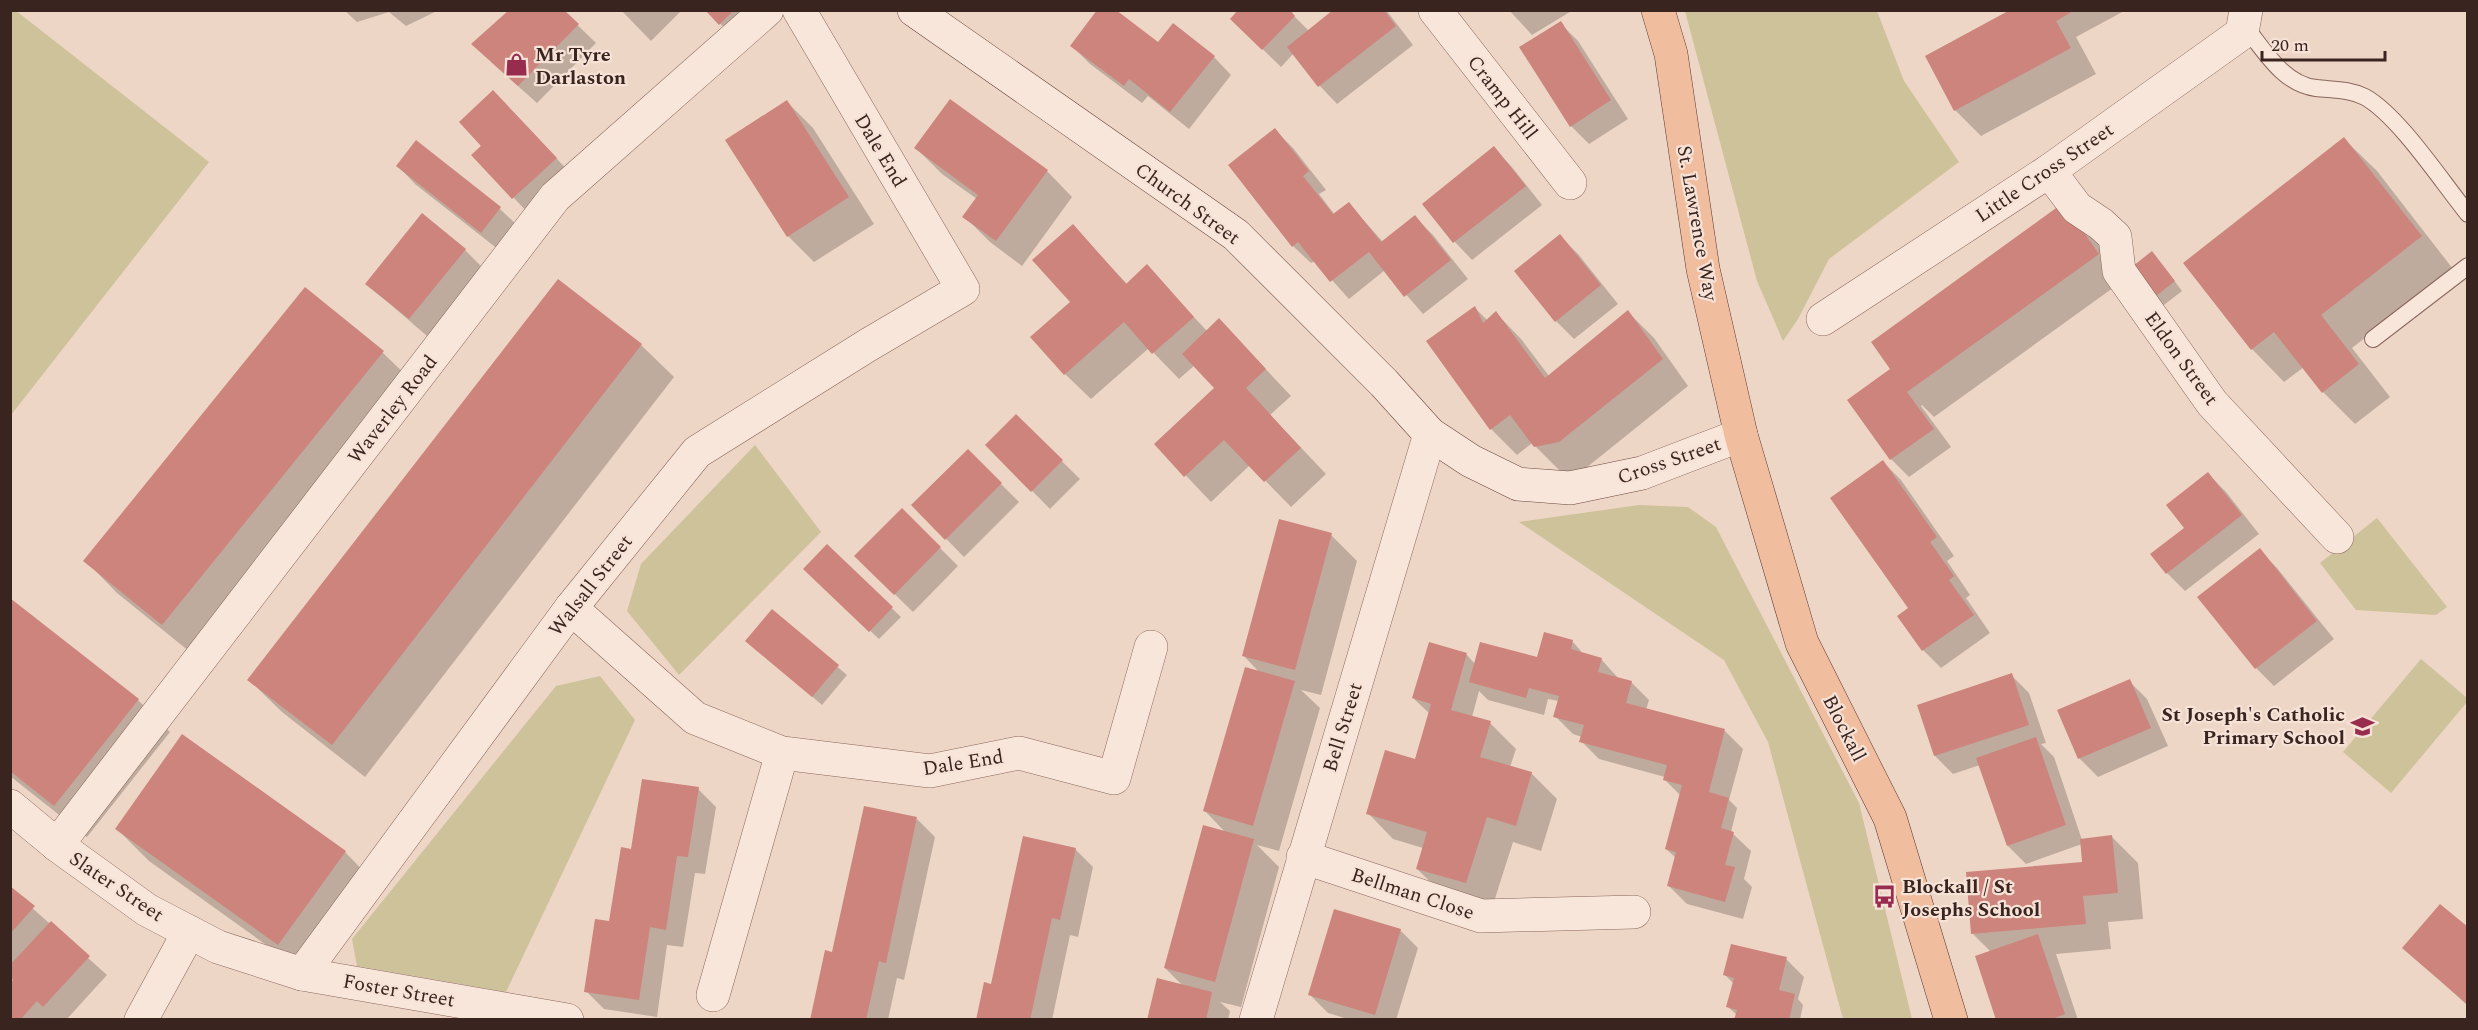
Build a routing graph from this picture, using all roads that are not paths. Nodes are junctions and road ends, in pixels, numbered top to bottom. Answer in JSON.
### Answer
{"nodes":[{"id":1,"x":767,"y":10,"type":"edge"},
{"id":2,"x":799,"y":10,"type":"edge"},
{"id":3,"x":914,"y":10,"type":"edge"},
{"id":4,"x":1436,"y":10,"type":"edge"},
{"id":5,"x":1658,"y":10,"type":"edge"},
{"id":6,"x":2245,"y":17,"type":"edge"},
{"id":7,"x":2049,"y":171,"type":"junction"},
{"id":8,"x":1570,"y":183,"type":"dead end"},
{"id":9,"x":2468,"y":214,"type":"edge"},
{"id":10,"x":2468,"y":266,"type":"edge"},
{"id":11,"x":963,"y":289,"type":"joint"},
{"id":12,"x":1823,"y":319,"type":"dead end"},
{"id":13,"x":2373,"y":339,"type":"dead end"},
{"id":14,"x":1430,"y":434,"type":"junction"},
{"id":15,"x":1740,"y":435,"type":"junction"},
{"id":16,"x":2337,"y":537,"type":"dead end"},
{"id":17,"x":571,"y":608,"type":"junction"},
{"id":18,"x":1151,"y":647,"type":"dead end"},
{"id":19,"x":782,"y":753,"type":"junction"},
{"id":20,"x":10,"y":806,"type":"edge"},
{"id":21,"x":57,"y":845,"type":"junction"},
{"id":22,"x":1303,"y":857,"type":"junction"},
{"id":23,"x":1634,"y":912,"type":"dead end"},
{"id":24,"x":189,"y":932,"type":"junction"},
{"id":25,"x":302,"y":974,"type":"junction"},
{"id":26,"x":713,"y":995,"type":"dead end"},
{"id":27,"x":141,"y":1020,"type":"edge"},
{"id":28,"x":567,"y":1020,"type":"edge"},
{"id":29,"x":1256,"y":1020,"type":"edge"},
{"id":30,"x":1951,"y":1020,"type":"edge"}],
"edges":[{"from":1,"to":21,"type":"street","name":"Waverley Road"},
{"from":2,"to":11,"type":"street","name":"Dale End"},
{"from":3,"to":14,"type":"street","name":"Church Street"},
{"from":4,"to":8,"type":"street","name":"Cramp Hill"},
{"from":5,"to":15,"type":"main road","name":"St. Lawrence Way"},
{"from":6,"to":7,"type":"street","name":"Little Cross Street"},
{"from":6,"to":9,"type":"lane"},
{"from":7,"to":12,"type":"street","name":"Little Cross Street"},
{"from":7,"to":16,"type":"street","name":"Eldon Street"},
{"from":10,"to":13,"type":"lane"},
{"from":11,"to":17,"type":"street","name":"Walsall Street"},
{"from":14,"to":15,"type":"street","name":"Cross Street"},
{"from":14,"to":22,"type":"street","name":"Bell Street"},
{"from":15,"to":30,"type":"main road","name":"Blockall"},
{"from":17,"to":19,"type":"street","name":"Dale End"},
{"from":17,"to":25,"type":"street","name":"Walsall Street"},
{"from":18,"to":19,"type":"street","name":"Dale End"},
{"from":19,"to":26,"type":"street"},
{"from":20,"to":21,"type":"street","name":"Slater Street"},
{"from":21,"to":24,"type":"street","name":"Slater Street"},
{"from":22,"to":23,"type":"street","name":"Bellman Close"},
{"from":22,"to":29,"type":"street","name":"Bell Street"},
{"from":24,"to":25,"type":"street","name":"Slater Street"},
{"from":24,"to":27,"type":"street"},
{"from":25,"to":28,"type":"street","name":"Foster Street"}]}
